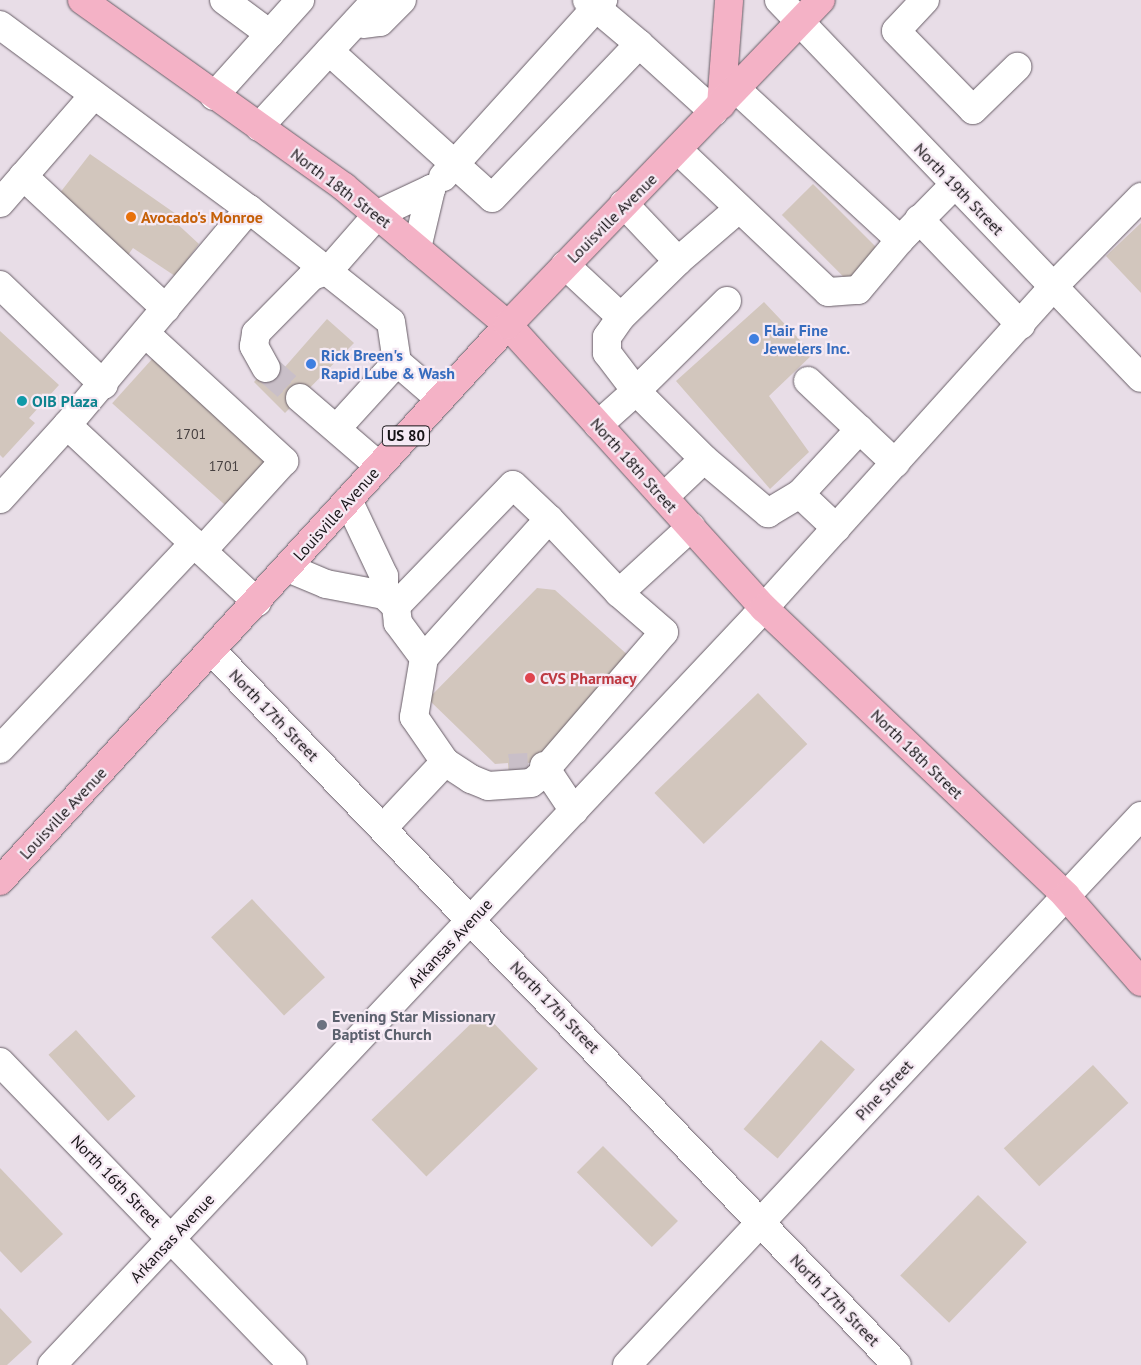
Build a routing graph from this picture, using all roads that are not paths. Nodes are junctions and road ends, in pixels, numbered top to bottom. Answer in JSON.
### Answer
{"nodes":[{"id":1,"x":82,"y":0,"type":"edge"},
{"id":2,"x":224,"y":0,"type":"edge"},
{"id":3,"x":300,"y":0,"type":"edge"},
{"id":4,"x":376,"y":0,"type":"edge"},
{"id":5,"x":402,"y":0,"type":"edge"},
{"id":6,"x":729,"y":0,"type":"edge"},
{"id":7,"x":778,"y":0,"type":"edge"},
{"id":8,"x":822,"y":0,"type":"edge"},
{"id":9,"x":925,"y":0,"type":"edge"},
{"id":10,"x":596,"y":3,"type":"edge"},
{"id":11,"x":800,"y":23,"type":"junction"},
{"id":12,"x":0,"y":25,"type":"edge"},
{"id":13,"x":352,"y":26,"type":"junction"},
{"id":14,"x":270,"y":34,"type":"junction"},
{"id":15,"x":639,"y":44,"type":"junction"},
{"id":16,"x":330,"y":51,"type":"junction"},
{"id":17,"x":1017,"y":68,"type":"dead end"},
{"id":18,"x":93,"y":96,"type":"junction"},
{"id":19,"x":214,"y":96,"type":"junction"},
{"id":20,"x":723,"y":102,"type":"junction"},
{"id":21,"x":258,"y":127,"type":"junction"},
{"id":22,"x":679,"y":151,"type":"junction"},
{"id":23,"x":454,"y":164,"type":"junction"},
{"id":24,"x":23,"y":176,"type":"junction"},
{"id":25,"x":954,"y":184,"type":"junction"},
{"id":26,"x":431,"y":189,"type":"junction"},
{"id":27,"x":1141,"y":197,"type":"edge"},
{"id":28,"x":0,"y":203,"type":"edge"},
{"id":29,"x":624,"y":204,"type":"junction"},
{"id":30,"x":249,"y":209,"type":"junction"},
{"id":31,"x":737,"y":210,"type":"junction"},
{"id":32,"x":378,"y":214,"type":"junction"},
{"id":33,"x":919,"y":219,"type":"junction"},
{"id":34,"x":900,"y":240,"type":"junction"},
{"id":35,"x":417,"y":248,"type":"junction"},
{"id":36,"x":678,"y":261,"type":"junction"},
{"id":37,"x":565,"y":265,"type":"junction"},
{"id":38,"x":329,"y":270,"type":"junction"},
{"id":39,"x":0,"y":285,"type":"edge"},
{"id":40,"x":1053,"y":287,"type":"junction"},
{"id":41,"x":727,"y":301,"type":"dead end"},
{"id":42,"x":166,"y":309,"type":"junction"},
{"id":43,"x":621,"y":317,"type":"junction"},
{"id":44,"x":508,"y":325,"type":"junction"},
{"id":45,"x":1022,"y":326,"type":"junction"},
{"id":46,"x":146,"y":334,"type":"junction"},
{"id":47,"x":397,"y":362,"type":"junction"},
{"id":48,"x":266,"y":368,"type":"tunnel mouth"},
{"id":49,"x":1141,"y":378,"type":"edge"},
{"id":50,"x":808,"y":381,"type":"dead end"},
{"id":51,"x":104,"y":385,"type":"junction"},
{"id":52,"x":636,"y":391,"type":"junction"},
{"id":53,"x":300,"y":398,"type":"tunnel mouth"},
{"id":54,"x":440,"y":399,"type":"junction"},
{"id":55,"x":67,"y":425,"type":"junction"},
{"id":56,"x":598,"y":425,"type":"junction"},
{"id":57,"x":337,"y":428,"type":"junction"},
{"id":58,"x":860,"y":429,"type":"junction"},
{"id":59,"x":704,"y":459,"type":"junction"},
{"id":60,"x":895,"y":463,"type":"junction"},
{"id":61,"x":379,"y":466,"type":"junction"},
{"id":62,"x":800,"y":494,"type":"junction"},
{"id":63,"x":664,"y":497,"type":"junction"},
{"id":64,"x":0,"y":499,"type":"edge"},
{"id":65,"x":348,"y":500,"type":"junction"},
{"id":66,"x":549,"y":519,"type":"junction"},
{"id":67,"x":691,"y":527,"type":"junction"},
{"id":68,"x":836,"y":528,"type":"junction"},
{"id":69,"x":198,"y":547,"type":"junction"},
{"id":70,"x":288,"y":568,"type":"junction"},
{"id":71,"x":619,"y":593,"type":"junction"},
{"id":72,"x":390,"y":600,"type":"junction"},
{"id":73,"x":257,"y":602,"type":"junction"},
{"id":74,"x":764,"y":608,"type":"junction"},
{"id":75,"x":212,"y":651,"type":"junction"},
{"id":76,"x":424,"y":658,"type":"junction"},
{"id":77,"x":0,"y":749,"type":"edge"},
{"id":78,"x":445,"y":762,"type":"junction"},
{"id":79,"x":527,"y":767,"type":"junction"},
{"id":80,"x":471,"y":779,"type":"junction"},
{"id":81,"x":574,"y":811,"type":"junction"},
{"id":82,"x":1141,"y":816,"type":"edge"},
{"id":83,"x":383,"y":828,"type":"junction"},
{"id":84,"x":0,"y":881,"type":"edge"},
{"id":85,"x":1066,"y":896,"type":"junction"},
{"id":86,"x":471,"y":920,"type":"junction"},
{"id":87,"x":1141,"y":982,"type":"edge"},
{"id":88,"x":0,"y":1062,"type":"edge"},
{"id":89,"x":760,"y":1222,"type":"junction"},
{"id":90,"x":172,"y":1238,"type":"junction"},
{"id":91,"x":52,"y":1365,"type":"edge"},
{"id":92,"x":293,"y":1365,"type":"edge"},
{"id":93,"x":627,"y":1365,"type":"edge"},
{"id":94,"x":897,"y":1365,"type":"edge"}],
"edges":[{"from":1,"to":19,"type":"main road","name":"North 18th Street"},
{"from":2,"to":14,"type":"street"},
{"from":3,"to":14,"type":"street"},
{"from":4,"to":13,"type":"street"},
{"from":5,"to":13,"type":"street"},
{"from":6,"to":20,"type":"main road"},
{"from":7,"to":11,"type":"street","name":"North 19th Street"},
{"from":8,"to":11,"type":"main road","name":"Louisville Avenue","number":"US 80"},
{"from":9,"to":17,"type":"street"},
{"from":10,"to":15,"type":"street"},
{"from":10,"to":23,"type":"street"},
{"from":11,"to":20,"type":"main road","name":"Louisville Avenue","number":"US 80"},
{"from":11,"to":25,"type":"street","name":"North 19th Street"},
{"from":12,"to":18,"type":"street"},
{"from":13,"to":16,"type":"street"},
{"from":14,"to":19,"type":"street"},
{"from":15,"to":20,"type":"street"},
{"from":15,"to":23,"type":"street"},
{"from":16,"to":21,"type":"street"},
{"from":16,"to":23,"type":"street"},
{"from":18,"to":24,"type":"street"},
{"from":18,"to":30,"type":"street"},
{"from":19,"to":21,"type":"main road","name":"North 18th Street"},
{"from":20,"to":22,"type":"main road","name":"Louisville Avenue","number":"US 80"},
{"from":20,"to":34,"type":"street"},
{"from":21,"to":32,"type":"main road","name":"North 18th Street"},
{"from":22,"to":29,"type":"main road","name":"Louisville Avenue","number":"US 80"},
{"from":22,"to":31,"type":"street"},
{"from":23,"to":26,"type":"street"},
{"from":24,"to":28,"type":"street"},
{"from":24,"to":42,"type":"street"},
{"from":25,"to":33,"type":"street"},
{"from":25,"to":40,"type":"street","name":"North 19th Street"},
{"from":26,"to":32,"type":"street"},
{"from":26,"to":35,"type":"street"},
{"from":27,"to":40,"type":"street","name":"Arkansas Avenue"},
{"from":29,"to":36,"type":"street"},
{"from":29,"to":37,"type":"main road","name":"Louisville Avenue","number":"US 80"},
{"from":30,"to":38,"type":"street"},
{"from":30,"to":42,"type":"street"},
{"from":31,"to":34,"type":"street"},
{"from":31,"to":36,"type":"street"},
{"from":32,"to":35,"type":"main road","name":"North 18th Street"},
{"from":32,"to":38,"type":"street"},
{"from":33,"to":34,"type":"street"},
{"from":33,"to":45,"type":"street"},
{"from":35,"to":44,"type":"main road","name":"North 18th Street"},
{"from":36,"to":43,"type":"street"},
{"from":37,"to":43,"type":"street"},
{"from":37,"to":44,"type":"main road","name":"Louisville Avenue","number":"US 80"},
{"from":38,"to":47,"type":"street"},
{"from":38,"to":48,"type":"street"},
{"from":39,"to":51,"type":"street"},
{"from":40,"to":45,"type":"street","name":"Arkansas Avenue"},
{"from":40,"to":49,"type":"street","name":"North 19th Street"},
{"from":41,"to":52,"type":"street"},
{"from":42,"to":46,"type":"street"},
{"from":43,"to":52,"type":"street"},
{"from":44,"to":54,"type":"main road","name":"Louisville Avenue","number":"US 80"},
{"from":44,"to":56,"type":"main road","name":"North 18th Street"},
{"from":45,"to":60,"type":"street","name":"Arkansas Avenue"},
{"from":46,"to":51,"type":"street"},
{"from":46,"to":69,"type":"street"},
{"from":47,"to":54,"type":"street"},
{"from":47,"to":57,"type":"street"},
{"from":50,"to":58,"type":"street"},
{"from":51,"to":55,"type":"street"},
{"from":52,"to":56,"type":"street"},
{"from":52,"to":59,"type":"street"},
{"from":53,"to":57,"type":"street"},
{"from":54,"to":61,"type":"main road","name":"Louisville Avenue","number":"US 80"},
{"from":55,"to":64,"type":"street"},
{"from":55,"to":69,"type":"street"},
{"from":56,"to":63,"type":"main road","name":"North 18th Street"},
{"from":57,"to":61,"type":"street"},
{"from":58,"to":60,"type":"street"},
{"from":58,"to":62,"type":"street"},
{"from":59,"to":62,"type":"street"},
{"from":59,"to":63,"type":"street"},
{"from":60,"to":68,"type":"street","name":"Arkansas Avenue"},
{"from":61,"to":65,"type":"main road","name":"Louisville Avenue","number":"US 80"},
{"from":62,"to":68,"type":"street"},
{"from":63,"to":67,"type":"main road","name":"North 18th Street"},
{"from":65,"to":70,"type":"main road","name":"Louisville Avenue","number":"US 80"},
{"from":65,"to":72,"type":"street"},
{"from":66,"to":71,"type":"street"},
{"from":66,"to":72,"type":"street"},
{"from":66,"to":76,"type":"street"},
{"from":67,"to":71,"type":"street"},
{"from":67,"to":74,"type":"main road","name":"North 18th Street"},
{"from":68,"to":74,"type":"street","name":"Arkansas Avenue"},
{"from":69,"to":73,"type":"street"},
{"from":69,"to":77,"type":"street"},
{"from":70,"to":72,"type":"street"},
{"from":70,"to":73,"type":"main road","name":"Louisville Avenue","number":"US 80"},
{"from":71,"to":79,"type":"street"},
{"from":72,"to":76,"type":"street"},
{"from":73,"to":75,"type":"main road","name":"Louisville Avenue","number":"US 80"},
{"from":74,"to":81,"type":"street","name":"Arkansas Avenue"},
{"from":74,"to":85,"type":"main road","name":"North 18th Street"},
{"from":75,"to":83,"type":"street","name":"North 17th Street"},
{"from":75,"to":84,"type":"main road","name":"Louisville Avenue","number":"US 80"},
{"from":76,"to":78,"type":"street"},
{"from":78,"to":80,"type":"street"},
{"from":78,"to":83,"type":"street"},
{"from":79,"to":80,"type":"street"},
{"from":79,"to":80,"type":"street"},
{"from":79,"to":81,"type":"street"},
{"from":81,"to":86,"type":"street","name":"Arkansas Avenue"},
{"from":82,"to":85,"type":"street","name":"Pine Street"},
{"from":83,"to":86,"type":"street","name":"North 17th Street"},
{"from":85,"to":87,"type":"main road","name":"North 18th Street"},
{"from":85,"to":89,"type":"street","name":"Pine Street"},
{"from":86,"to":89,"type":"street","name":"North 17th Street"},
{"from":86,"to":90,"type":"street","name":"Arkansas Avenue"},
{"from":88,"to":90,"type":"street","name":"North 16th Street"},
{"from":89,"to":93,"type":"street","name":"Pine Street"},
{"from":89,"to":94,"type":"street","name":"North 17th Street"},
{"from":90,"to":91,"type":"street","name":"Arkansas Avenue"},
{"from":90,"to":92,"type":"street","name":"North 16th Street"}]}
